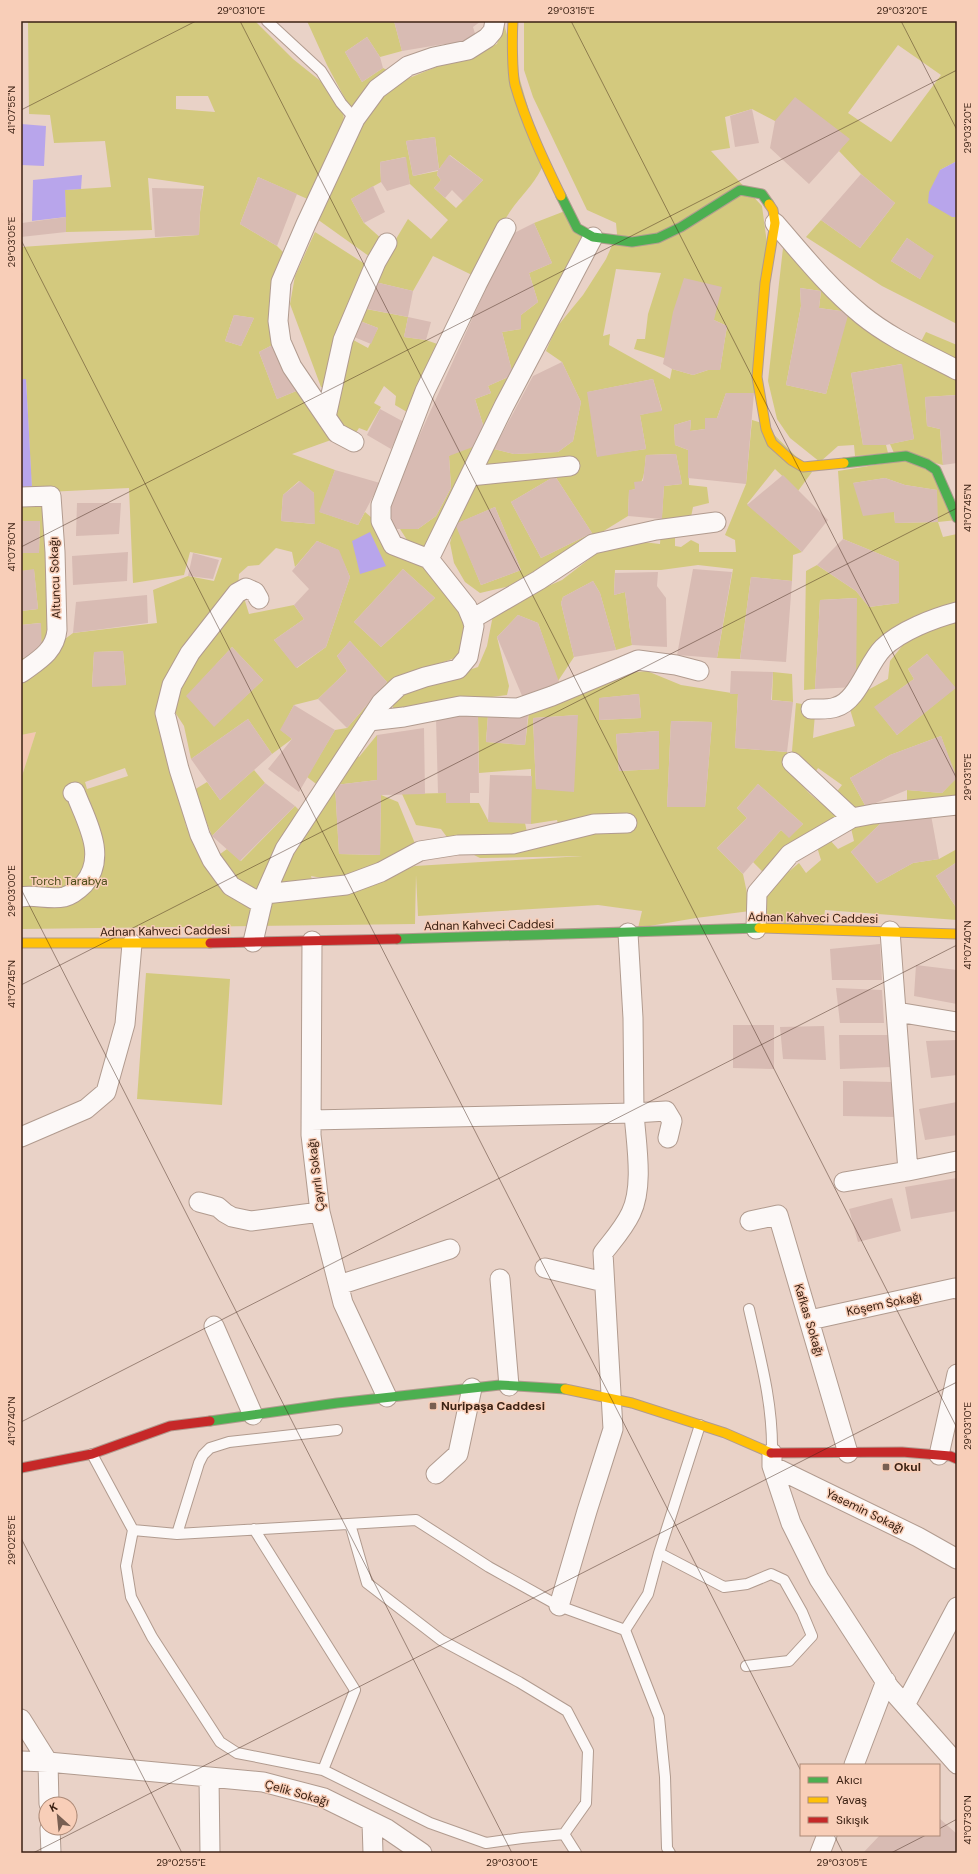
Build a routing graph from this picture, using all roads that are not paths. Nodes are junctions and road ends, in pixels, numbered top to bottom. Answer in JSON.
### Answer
{"nodes":[{"id":1,"x":267,"y":21,"type":"edge"},
{"id":2,"x":495,"y":21,"type":"edge"},
{"id":3,"x":513,"y":21,"type":"edge"},
{"id":4,"x":355,"y":118,"type":"junction"},
{"id":5,"x":775,"y":223,"type":"junction"},
{"id":6,"x":506,"y":228,"type":"dead end"},
{"id":7,"x":593,"y":237,"type":"junction"},
{"id":8,"x":387,"y":243,"type":"dead end"},
{"id":9,"x":957,"y":370,"type":"edge"},
{"id":10,"x":326,"y":418,"type":"junction"},
{"id":11,"x":354,"y":442,"type":"dead end"},
{"id":12,"x":570,"y":466,"type":"dead end"},
{"id":13,"x":470,"y":476,"type":"junction"},
{"id":14,"x":21,"y":497,"type":"edge"},
{"id":15,"x":957,"y":518,"type":"edge"},
{"id":16,"x":716,"y":522,"type":"dead end"},
{"id":17,"x":429,"y":559,"type":"junction"},
{"id":18,"x":259,"y":600,"type":"dead end"},
{"id":19,"x":957,"y":612,"type":"edge"},
{"id":20,"x":472,"y":619,"type":"junction"},
{"id":21,"x":699,"y":671,"type":"dead end"},
{"id":22,"x":21,"y":673,"type":"edge"},
{"id":23,"x":811,"y":709,"type":"dead end"},
{"id":24,"x":369,"y":721,"type":"junction"},
{"id":25,"x":792,"y":762,"type":"dead end"},
{"id":26,"x":73,"y":793,"type":"dead end"},
{"id":27,"x":957,"y":806,"type":"edge"},
{"id":28,"x":852,"y":818,"type":"junction"},
{"id":29,"x":627,"y":823,"type":"dead end"},
{"id":30,"x":21,"y":897,"type":"edge"},
{"id":31,"x":263,"y":899,"type":"junction"},
{"id":32,"x":756,"y":928,"type":"junction"},
{"id":33,"x":890,"y":931,"type":"junction"},
{"id":34,"x":628,"y":932,"type":"junction"},
{"id":35,"x":957,"y":934,"type":"edge"},
{"id":36,"x":312,"y":941,"type":"junction"},
{"id":37,"x":253,"y":942,"type":"junction"},
{"id":38,"x":21,"y":943,"type":"edge"},
{"id":39,"x":132,"y":944,"type":"junction"},
{"id":40,"x":897,"y":1012,"type":"junction"},
{"id":41,"x":957,"y":1022,"type":"edge"},
{"id":42,"x":634,"y":1113,"type":"junction"},
{"id":43,"x":311,"y":1120,"type":"junction"},
{"id":44,"x":21,"y":1137,"type":"edge"},
{"id":45,"x":668,"y":1138,"type":"dead end"},
{"id":46,"x":957,"y":1161,"type":"edge"},
{"id":47,"x":908,"y":1171,"type":"junction"},
{"id":48,"x":844,"y":1182,"type":"dead end"},
{"id":49,"x":199,"y":1202,"type":"dead end"},
{"id":50,"x":320,"y":1212,"type":"junction"},
{"id":51,"x":750,"y":1221,"type":"dead end"},
{"id":52,"x":450,"y":1249,"type":"dead end"},
{"id":53,"x":545,"y":1268,"type":"dead end"},
{"id":54,"x":500,"y":1279,"type":"dead end"},
{"id":55,"x":604,"y":1282,"type":"junction"},
{"id":56,"x":338,"y":1284,"type":"junction"},
{"id":57,"x":957,"y":1289,"type":"edge"},
{"id":58,"x":749,"y":1309,"type":"dead end"},
{"id":59,"x":810,"y":1320,"type":"junction"},
{"id":60,"x":214,"y":1326,"type":"dead end"},
{"id":61,"x":957,"y":1374,"type":"edge"},
{"id":62,"x":509,"y":1386,"type":"junction"},
{"id":63,"x":472,"y":1388,"type":"junction"},
{"id":64,"x":387,"y":1397,"type":"junction"},
{"id":65,"x":612,"y":1399,"type":"junction"},
{"id":66,"x":253,"y":1415,"type":"junction"},
{"id":67,"x":700,"y":1425,"type":"junction"},
{"id":68,"x":337,"y":1430,"type":"dead end"},
{"id":69,"x":848,"y":1453,"type":"junction"},
{"id":70,"x":92,"y":1454,"type":"junction"},
{"id":71,"x":939,"y":1455,"type":"junction"},
{"id":72,"x":957,"y":1459,"type":"edge"},
{"id":73,"x":772,"y":1460,"type":"junction"},
{"id":74,"x":21,"y":1468,"type":"edge"},
{"id":75,"x":436,"y":1474,"type":"dead end"},
{"id":76,"x":350,"y":1524,"type":"junction"},
{"id":77,"x":254,"y":1529,"type":"junction"},
{"id":78,"x":133,"y":1530,"type":"junction"},
{"id":79,"x":177,"y":1534,"type":"junction"},
{"id":80,"x":659,"y":1553,"type":"junction"},
{"id":81,"x":957,"y":1559,"type":"edge"},
{"id":82,"x":559,"y":1606,"type":"junction"},
{"id":83,"x":957,"y":1608,"type":"edge"},
{"id":84,"x":625,"y":1630,"type":"junction"},
{"id":85,"x":746,"y":1666,"type":"dead end"},
{"id":86,"x":886,"y":1681,"type":"junction"},
{"id":87,"x":905,"y":1705,"type":"junction"},
{"id":88,"x":21,"y":1720,"type":"edge"},
{"id":89,"x":21,"y":1761,"type":"edge"},
{"id":90,"x":48,"y":1762,"type":"junction"},
{"id":91,"x":957,"y":1763,"type":"edge"},
{"id":92,"x":854,"y":1764,"type":"edge"},
{"id":93,"x":323,"y":1770,"type":"junction"},
{"id":94,"x":209,"y":1777,"type":"junction"},
{"id":95,"x":49,"y":1796,"type":"edge"},
{"id":96,"x":372,"y":1822,"type":"junction"},
{"id":97,"x":564,"y":1834,"type":"junction"},
{"id":98,"x":50,"y":1836,"type":"edge"},
{"id":99,"x":827,"y":1836,"type":"edge"},
{"id":100,"x":51,"y":1853,"type":"edge"},
{"id":101,"x":210,"y":1853,"type":"edge"},
{"id":102,"x":374,"y":1853,"type":"edge"},
{"id":103,"x":422,"y":1853,"type":"edge"},
{"id":104,"x":576,"y":1853,"type":"edge"},
{"id":105,"x":670,"y":1853,"type":"edge"},
{"id":106,"x":820,"y":1853,"type":"edge"}],
"edges":[{"from":1,"to":4,"type":"lane"},
{"from":2,"to":4,"type":"street"},
{"from":3,"to":7,"type":"street"},
{"from":4,"to":10,"type":"street"},
{"from":5,"to":7,"type":"street"},
{"from":5,"to":9,"type":"street"},
{"from":5,"to":15,"type":"street"},
{"from":6,"to":17,"type":"street"},
{"from":7,"to":13,"type":"street"},
{"from":8,"to":10,"type":"street"},
{"from":10,"to":11,"type":"street"},
{"from":12,"to":13,"type":"street"},
{"from":13,"to":17,"type":"street"},
{"from":14,"to":22,"type":"street","name":"Altuncu Sokağı"},
{"from":16,"to":20,"type":"street"},
{"from":17,"to":20,"type":"street"},
{"from":18,"to":31,"type":"street"},
{"from":19,"to":23,"type":"street"},
{"from":20,"to":24,"type":"street"},
{"from":21,"to":24,"type":"street"},
{"from":24,"to":31,"type":"street"},
{"from":25,"to":28,"type":"street"},
{"from":26,"to":30,"type":"street"},
{"from":27,"to":28,"type":"street"},
{"from":28,"to":32,"type":"street"},
{"from":29,"to":31,"type":"street"},
{"from":31,"to":37,"type":"street"},
{"from":32,"to":33,"type":"street","name":"Adnan Kahveci Caddesi"},
{"from":32,"to":34,"type":"street","name":"Adnan Kahveci Caddesi"},
{"from":33,"to":35,"type":"street","name":"Adnan Kahveci Caddesi"},
{"from":33,"to":40,"type":"street"},
{"from":34,"to":36,"type":"street","name":"Adnan Kahveci Caddesi"},
{"from":34,"to":42,"type":"street"},
{"from":36,"to":37,"type":"street","name":"Adnan Kahveci Caddesi"},
{"from":36,"to":43,"type":"street","name":"Çayırlı Sokağı"},
{"from":37,"to":39,"type":"street","name":"Adnan Kahveci Caddesi"},
{"from":38,"to":39,"type":"street","name":"Adnan Kahveci Caddesi"},
{"from":39,"to":44,"type":"street"},
{"from":40,"to":41,"type":"street"},
{"from":40,"to":47,"type":"street"},
{"from":42,"to":43,"type":"street"},
{"from":42,"to":45,"type":"street"},
{"from":42,"to":55,"type":"street"},
{"from":43,"to":50,"type":"street","name":"Çayırlı Sokağı"},
{"from":46,"to":47,"type":"street"},
{"from":47,"to":48,"type":"street"},
{"from":49,"to":50,"type":"street"},
{"from":50,"to":56,"type":"street","name":"Çayırlı Sokağı"},
{"from":51,"to":59,"type":"street","name":"Kafkas Sokağı"},
{"from":52,"to":56,"type":"street"},
{"from":53,"to":55,"type":"street"},
{"from":54,"to":62,"type":"street"},
{"from":55,"to":65,"type":"street"},
{"from":56,"to":64,"type":"street","name":"Çayırlı Sokağı"},
{"from":57,"to":59,"type":"street","name":"Köşem Sokağı"},
{"from":58,"to":73,"type":"lane"},
{"from":59,"to":69,"type":"street","name":"Kafkas Sokağı"},
{"from":60,"to":66,"type":"street"},
{"from":61,"to":71,"type":"street"},
{"from":62,"to":63,"type":"street"},
{"from":62,"to":65,"type":"street"},
{"from":63,"to":64,"type":"street"},
{"from":63,"to":75,"type":"street"},
{"from":64,"to":66,"type":"street"},
{"from":65,"to":67,"type":"street"},
{"from":65,"to":82,"type":"street"},
{"from":66,"to":70,"type":"street"},
{"from":67,"to":73,"type":"street"},
{"from":67,"to":80,"type":"lane"},
{"from":68,"to":79,"type":"lane"},
{"from":69,"to":71,"type":"street"},
{"from":69,"to":73,"type":"street"},
{"from":70,"to":74,"type":"street"},
{"from":70,"to":78,"type":"lane"},
{"from":71,"to":72,"type":"street"},
{"from":73,"to":81,"type":"street","name":"Yasemin Sokağı"},
{"from":73,"to":86,"type":"street"},
{"from":76,"to":77,"type":"lane"},
{"from":76,"to":82,"type":"lane"},
{"from":76,"to":97,"type":"lane"},
{"from":77,"to":79,"type":"lane"},
{"from":77,"to":93,"type":"lane"},
{"from":78,"to":79,"type":"lane"},
{"from":78,"to":93,"type":"lane"},
{"from":80,"to":84,"type":"lane"},
{"from":80,"to":85,"type":"lane"},
{"from":82,"to":84,"type":"lane"},
{"from":83,"to":87,"type":"street"},
{"from":84,"to":105,"type":"lane"},
{"from":86,"to":87,"type":"street"},
{"from":86,"to":92,"type":"street"},
{"from":87,"to":91,"type":"street"},
{"from":88,"to":90,"type":"street"},
{"from":89,"to":90,"type":"street","name":"Çelik Sokağı"},
{"from":90,"to":94,"type":"street","name":"Çelik Sokağı"},
{"from":90,"to":95,"type":"street"},
{"from":93,"to":97,"type":"lane"},
{"from":94,"to":96,"type":"street","name":"Çelik Sokağı"},
{"from":94,"to":101,"type":"street"},
{"from":96,"to":102,"type":"street"},
{"from":96,"to":103,"type":"street","name":"Çelik Sokağı"},
{"from":97,"to":104,"type":"lane"},
{"from":98,"to":100,"type":"street"},
{"from":99,"to":106,"type":"street"}]}
